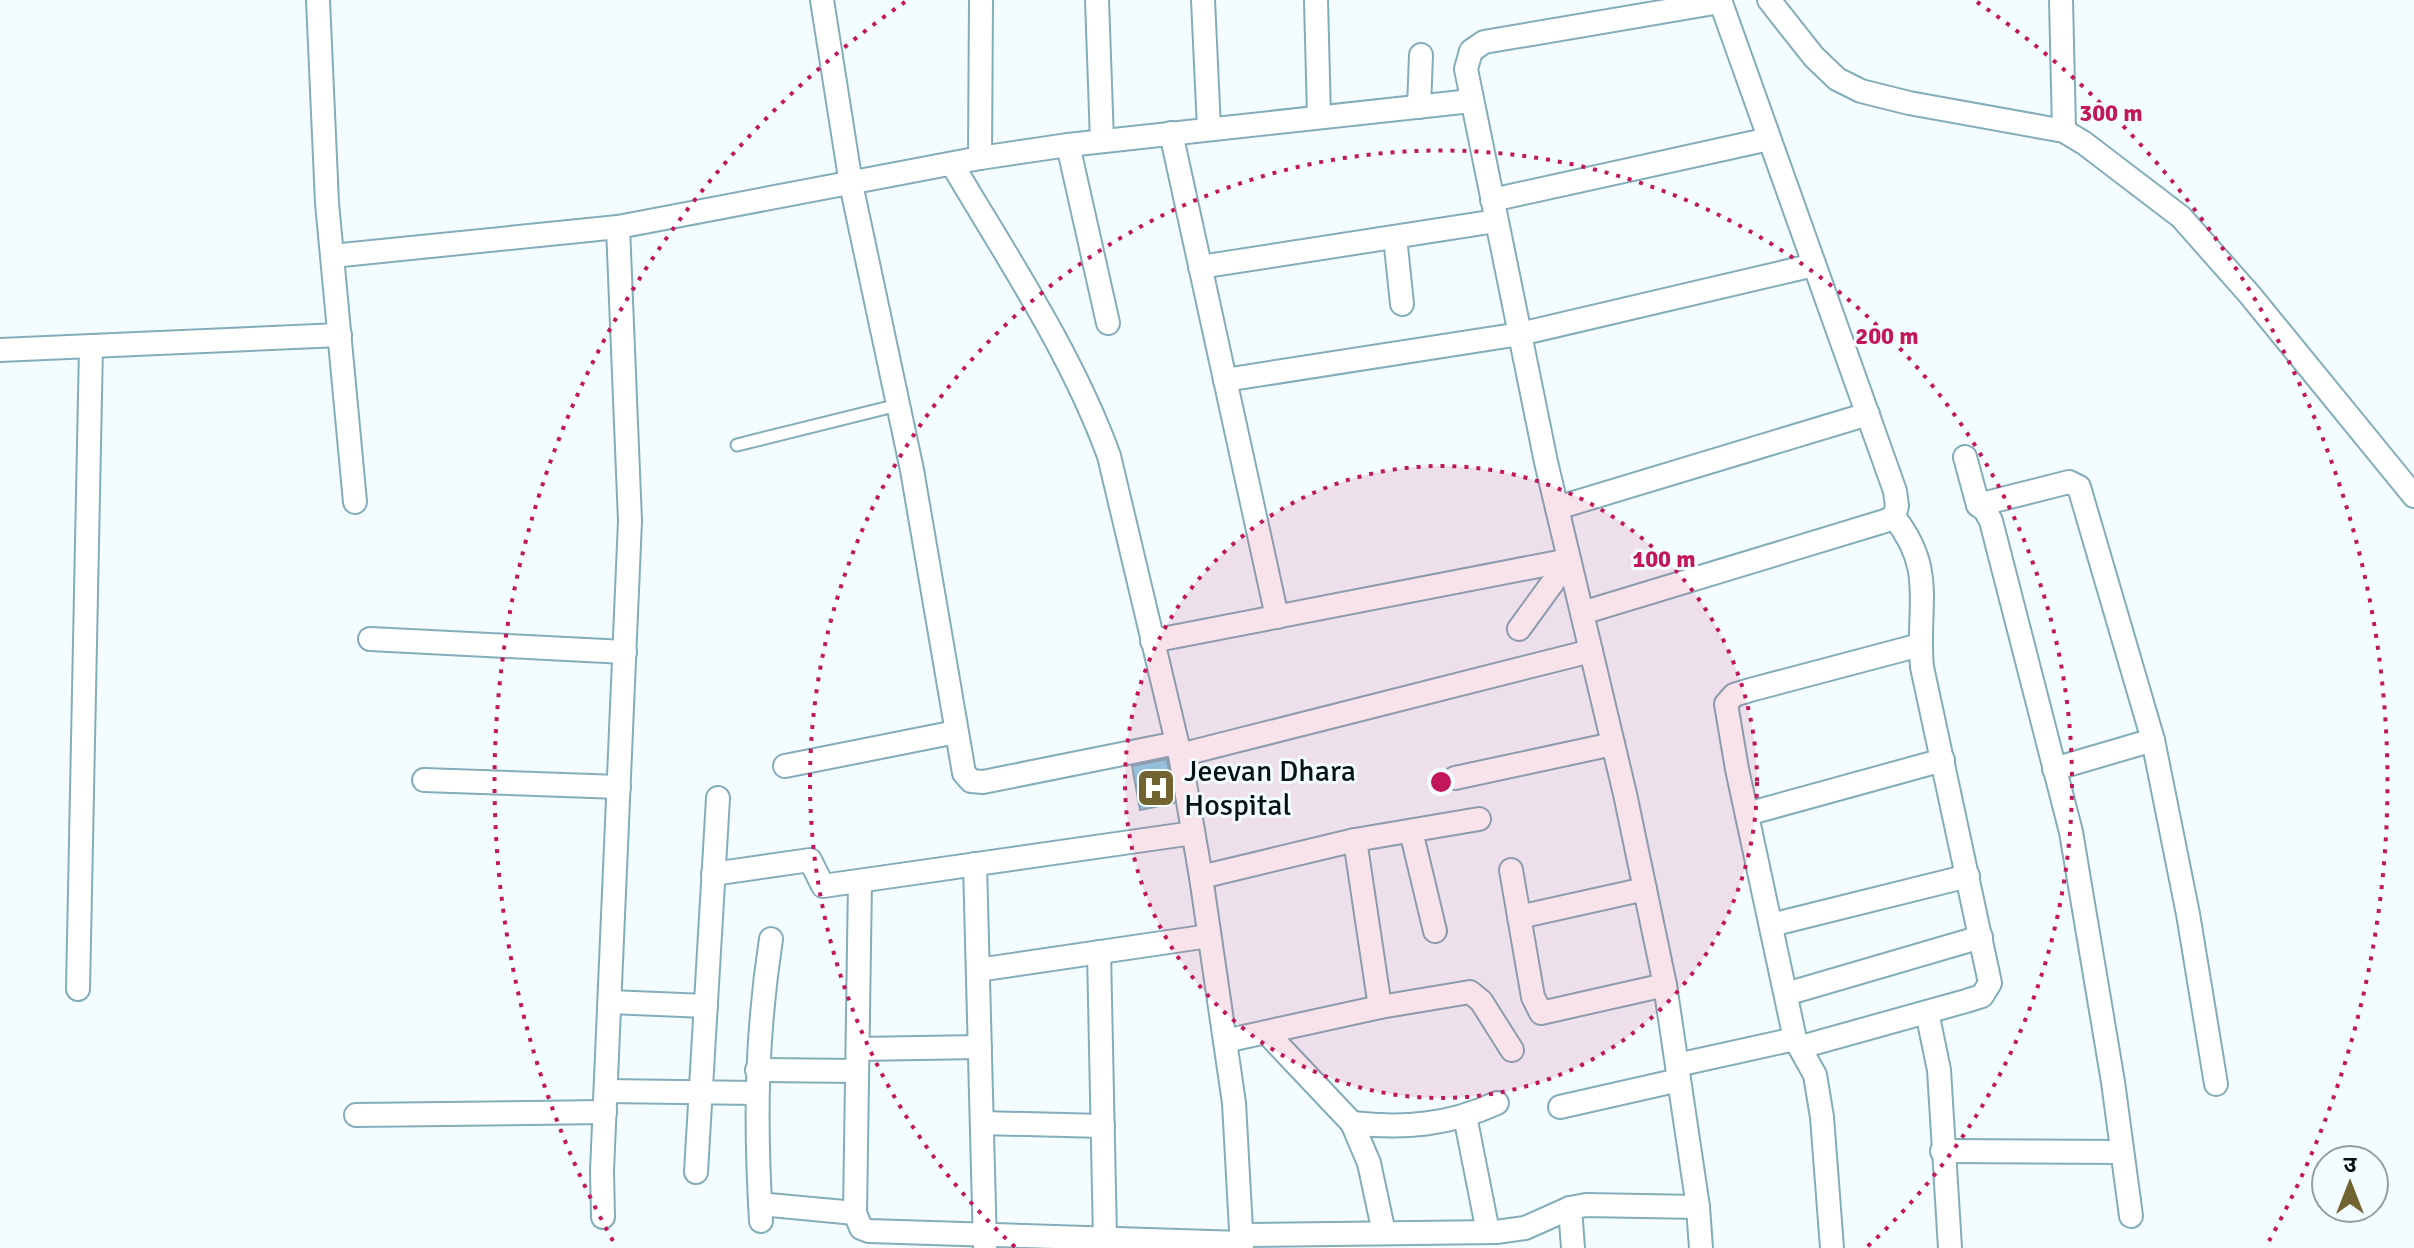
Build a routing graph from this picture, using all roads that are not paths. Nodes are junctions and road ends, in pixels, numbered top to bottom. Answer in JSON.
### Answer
{"nodes":[{"id":1,"x":318,"y":0,"type":"edge"},
{"id":2,"x":822,"y":0,"type":"edge"},
{"id":3,"x":981,"y":0,"type":"edge"},
{"id":4,"x":1097,"y":0,"type":"edge"},
{"id":5,"x":1203,"y":0,"type":"edge"},
{"id":6,"x":1316,"y":0,"type":"edge"},
{"id":7,"x":1769,"y":0,"type":"edge"},
{"id":8,"x":2061,"y":0,"type":"edge"},
{"id":9,"x":1720,"y":1,"type":"edge"},
{"id":10,"x":1421,"y":55,"type":"dead end"},
{"id":11,"x":1471,"y":101,"type":"junction"},
{"id":12,"x":1419,"y":107,"type":"junction"},
{"id":13,"x":1319,"y":117,"type":"junction"},
{"id":14,"x":1209,"y":129,"type":"junction"},
{"id":15,"x":2064,"y":131,"type":"junction"},
{"id":16,"x":1171,"y":133,"type":"junction"},
{"id":17,"x":1769,"y":139,"type":"junction"},
{"id":18,"x":1102,"y":141,"type":"junction"},
{"id":19,"x":1068,"y":145,"type":"junction"},
{"id":20,"x":980,"y":158,"type":"junction"},
{"id":21,"x":952,"y":164,"type":"junction"},
{"id":22,"x":851,"y":184,"type":"junction"},
{"id":23,"x":1494,"y":211,"type":"junction"},
{"id":24,"x":618,"y":227,"type":"junction"},
{"id":25,"x":1395,"y":237,"type":"junction"},
{"id":26,"x":332,"y":256,"type":"junction"},
{"id":27,"x":1814,"y":265,"type":"junction"},
{"id":28,"x":1200,"y":267,"type":"junction"},
{"id":29,"x":1402,"y":304,"type":"dead end"},
{"id":30,"x":1108,"y":323,"type":"dead end"},
{"id":31,"x":1520,"y":334,"type":"junction"},
{"id":32,"x":340,"y":335,"type":"junction"},
{"id":33,"x":91,"y":346,"type":"junction"},
{"id":34,"x":0,"y":350,"type":"edge"},
{"id":35,"x":1225,"y":380,"type":"junction"},
{"id":36,"x":898,"y":405,"type":"junction"},
{"id":37,"x":1868,"y":414,"type":"junction"},
{"id":38,"x":737,"y":445,"type":"dead end"},
{"id":39,"x":1965,"y":457,"type":"dead end"},
{"id":40,"x":2414,"y":496,"type":"edge"},
{"id":41,"x":355,"y":502,"type":"dead end"},
{"id":42,"x":1978,"y":505,"type":"junction"},
{"id":43,"x":1557,"y":508,"type":"junction"},
{"id":44,"x":1894,"y":517,"type":"junction"},
{"id":45,"x":1569,"y":560,"type":"junction"},
{"id":46,"x":1582,"y":613,"type":"junction"},
{"id":47,"x":1277,"y":617,"type":"junction"},
{"id":48,"x":1519,"y":629,"type":"dead end"},
{"id":49,"x":370,"y":639,"type":"dead end"},
{"id":50,"x":1152,"y":641,"type":"junction"},
{"id":51,"x":1920,"y":645,"type":"junction"},
{"id":52,"x":1591,"y":651,"type":"junction"},
{"id":53,"x":625,"y":652,"type":"junction"},
{"id":54,"x":956,"y":732,"type":"junction"},
{"id":55,"x":2153,"y":740,"type":"junction"},
{"id":56,"x":1613,"y":744,"type":"junction"},
{"id":57,"x":1178,"y":749,"type":"junction"},
{"id":58,"x":1943,"y":760,"type":"junction"},
{"id":59,"x":785,"y":766,"type":"dead end"},
{"id":60,"x":2054,"y":769,"type":"junction"},
{"id":61,"x":1455,"y":778,"type":"dead end"},
{"id":62,"x":424,"y":780,"type":"dead end"},
{"id":63,"x":619,"y":787,"type":"junction"},
{"id":64,"x":718,"y":798,"type":"dead end"},
{"id":65,"x":1747,"y":814,"type":"junction"},
{"id":66,"x":1479,"y":819,"type":"dead end"},
{"id":67,"x":1411,"y":831,"type":"junction"},
{"id":68,"x":1193,"y":833,"type":"junction"},
{"id":69,"x":1355,"y":840,"type":"junction"},
{"id":70,"x":975,"y":864,"type":"junction"},
{"id":71,"x":1511,"y":870,"type":"dead end"},
{"id":72,"x":713,"y":874,"type":"junction"},
{"id":73,"x":1968,"y":876,"type":"junction"},
{"id":74,"x":1201,"y":877,"type":"junction"},
{"id":75,"x":860,"y":881,"type":"junction"},
{"id":76,"x":1645,"y":889,"type":"junction"},
{"id":77,"x":1519,"y":917,"type":"junction"},
{"id":78,"x":1771,"y":925,"type":"junction"},
{"id":79,"x":1435,"y":931,"type":"dead end"},
{"id":80,"x":1209,"y":936,"type":"junction"},
{"id":81,"x":1981,"y":937,"type":"junction"},
{"id":82,"x":771,"y":939,"type":"dead end"},
{"id":83,"x":1099,"y":952,"type":"junction"},
{"id":84,"x":978,"y":970,"type":"junction"},
{"id":85,"x":1665,"y":985,"type":"junction"},
{"id":86,"x":78,"y":989,"type":"dead end"},
{"id":87,"x":1786,"y":994,"type":"junction"},
{"id":88,"x":610,"y":1002,"type":"junction"},
{"id":89,"x":706,"y":1006,"type":"junction"},
{"id":90,"x":1380,"y":1007,"type":"junction"},
{"id":91,"x":1927,"y":1012,"type":"junction"},
{"id":92,"x":1266,"y":1032,"type":"junction"},
{"id":93,"x":1225,"y":1041,"type":"junction"},
{"id":94,"x":1798,"y":1043,"type":"junction"},
{"id":95,"x":980,"y":1047,"type":"junction"},
{"id":96,"x":1512,"y":1050,"type":"dead end"},
{"id":97,"x":858,"y":1060,"type":"junction"},
{"id":98,"x":757,"y":1070,"type":"junction"},
{"id":99,"x":1678,"y":1073,"type":"junction"},
{"id":100,"x":2216,"y":1084,"type":"dead end"},
{"id":101,"x":700,"y":1092,"type":"junction"},
{"id":102,"x":756,"y":1093,"type":"junction"},
{"id":103,"x":605,"y":1102,"type":"junction"},
{"id":104,"x":1497,"y":1103,"type":"dead end"},
{"id":105,"x":1560,"y":1107,"type":"dead end"},
{"id":106,"x":356,"y":1115,"type":"dead end"},
{"id":107,"x":1465,"y":1116,"type":"junction"},
{"id":108,"x":982,"y":1123,"type":"junction"},
{"id":109,"x":1352,"y":1123,"type":"junction"},
{"id":110,"x":1103,"y":1126,"type":"junction"},
{"id":111,"x":1942,"y":1151,"type":"junction"},
{"id":112,"x":2122,"y":1152,"type":"junction"},
{"id":113,"x":696,"y":1172,"type":"dead end"},
{"id":114,"x":1698,"y":1207,"type":"junction"},
{"id":115,"x":1570,"y":1208,"type":"junction"},
{"id":116,"x":855,"y":1213,"type":"junction"},
{"id":117,"x":2131,"y":1216,"type":"dead end"},
{"id":118,"x":603,"y":1217,"type":"dead end"},
{"id":119,"x":1384,"y":1233,"type":"junction"},
{"id":120,"x":1492,"y":1237,"type":"edge"},
{"id":121,"x":1105,"y":1239,"type":"junction"},
{"id":122,"x":984,"y":1241,"type":"edge"},
{"id":123,"x":1242,"y":1242,"type":"edge"},
{"id":124,"x":1573,"y":1248,"type":"edge"},
{"id":125,"x":1701,"y":1248,"type":"edge"},
{"id":126,"x":1832,"y":1248,"type":"edge"},
{"id":127,"x":1950,"y":1248,"type":"edge"}],
"edges":[{"from":1,"to":26,"type":"street"},
{"from":2,"to":22,"type":"street"},
{"from":3,"to":20,"type":"street"},
{"from":4,"to":18,"type":"street"},
{"from":5,"to":14,"type":"street"},
{"from":6,"to":13,"type":"street"},
{"from":7,"to":15,"type":"street"},
{"from":8,"to":15,"type":"street"},
{"from":9,"to":11,"type":"street"},
{"from":9,"to":17,"type":"street"},
{"from":10,"to":12,"type":"street"},
{"from":11,"to":12,"type":"street"},
{"from":11,"to":23,"type":"street"},
{"from":12,"to":13,"type":"street"},
{"from":13,"to":14,"type":"street"},
{"from":14,"to":16,"type":"street"},
{"from":15,"to":40,"type":"street"},
{"from":16,"to":18,"type":"street"},
{"from":16,"to":28,"type":"street"},
{"from":17,"to":23,"type":"street"},
{"from":17,"to":27,"type":"street"},
{"from":18,"to":19,"type":"street"},
{"from":19,"to":20,"type":"street"},
{"from":19,"to":30,"type":"street"},
{"from":20,"to":21,"type":"street"},
{"from":21,"to":22,"type":"street"},
{"from":21,"to":50,"type":"street"},
{"from":22,"to":24,"type":"street"},
{"from":22,"to":36,"type":"street"},
{"from":23,"to":25,"type":"street"},
{"from":23,"to":31,"type":"street"},
{"from":24,"to":26,"type":"street"},
{"from":24,"to":53,"type":"street"},
{"from":25,"to":28,"type":"street"},
{"from":25,"to":29,"type":"street"},
{"from":26,"to":32,"type":"street"},
{"from":27,"to":31,"type":"street"},
{"from":27,"to":37,"type":"street"},
{"from":28,"to":35,"type":"street"},
{"from":31,"to":35,"type":"street"},
{"from":31,"to":43,"type":"street"},
{"from":32,"to":33,"type":"street"},
{"from":32,"to":41,"type":"street"},
{"from":33,"to":34,"type":"street"},
{"from":33,"to":86,"type":"street"},
{"from":35,"to":47,"type":"street"},
{"from":36,"to":38,"type":"lane"},
{"from":36,"to":54,"type":"street"},
{"from":37,"to":43,"type":"street"},
{"from":37,"to":44,"type":"street"},
{"from":39,"to":42,"type":"street"},
{"from":42,"to":55,"type":"street"},
{"from":42,"to":60,"type":"street"},
{"from":43,"to":45,"type":"street"},
{"from":44,"to":46,"type":"street"},
{"from":44,"to":51,"type":"street"},
{"from":45,"to":46,"type":"street"},
{"from":45,"to":47,"type":"street"},
{"from":45,"to":48,"type":"street"},
{"from":46,"to":52,"type":"street"},
{"from":47,"to":50,"type":"street"},
{"from":49,"to":53,"type":"street"},
{"from":50,"to":57,"type":"street"},
{"from":51,"to":58,"type":"street"},
{"from":51,"to":65,"type":"street"},
{"from":52,"to":56,"type":"street"},
{"from":52,"to":57,"type":"street"},
{"from":53,"to":63,"type":"street"},
{"from":54,"to":57,"type":"street"},
{"from":54,"to":59,"type":"street"},
{"from":55,"to":60,"type":"street"},
{"from":55,"to":100,"type":"street"},
{"from":56,"to":61,"type":"street"},
{"from":56,"to":76,"type":"street"},
{"from":57,"to":68,"type":"street"},
{"from":58,"to":65,"type":"street"},
{"from":58,"to":73,"type":"street"},
{"from":60,"to":112,"type":"street"},
{"from":62,"to":63,"type":"street"},
{"from":63,"to":88,"type":"street"},
{"from":64,"to":72,"type":"street"},
{"from":65,"to":78,"type":"street"},
{"from":66,"to":67,"type":"street"},
{"from":67,"to":69,"type":"street"},
{"from":67,"to":79,"type":"street"},
{"from":68,"to":70,"type":"street"},
{"from":68,"to":74,"type":"street"},
{"from":69,"to":74,"type":"street"},
{"from":69,"to":90,"type":"street"},
{"from":70,"to":75,"type":"street"},
{"from":70,"to":84,"type":"street"},
{"from":71,"to":77,"type":"street"},
{"from":72,"to":75,"type":"street"},
{"from":72,"to":89,"type":"street"},
{"from":73,"to":78,"type":"street"},
{"from":73,"to":81,"type":"street"},
{"from":74,"to":80,"type":"street"},
{"from":75,"to":97,"type":"street"},
{"from":76,"to":77,"type":"street"},
{"from":76,"to":85,"type":"street"},
{"from":77,"to":85,"type":"street"},
{"from":78,"to":87,"type":"street"},
{"from":80,"to":83,"type":"street"},
{"from":80,"to":93,"type":"street"},
{"from":81,"to":87,"type":"street"},
{"from":81,"to":91,"type":"street"},
{"from":82,"to":98,"type":"street"},
{"from":83,"to":84,"type":"street"},
{"from":83,"to":110,"type":"street"},
{"from":84,"to":95,"type":"street"},
{"from":85,"to":99,"type":"street"},
{"from":87,"to":94,"type":"street"},
{"from":88,"to":89,"type":"street"},
{"from":88,"to":103,"type":"street"},
{"from":89,"to":101,"type":"street"},
{"from":90,"to":92,"type":"street"},
{"from":90,"to":96,"type":"street"},
{"from":91,"to":94,"type":"street"},
{"from":91,"to":111,"type":"street"},
{"from":92,"to":93,"type":"street"},
{"from":92,"to":109,"type":"street"},
{"from":93,"to":123,"type":"street"},
{"from":94,"to":99,"type":"street"},
{"from":94,"to":126,"type":"street"},
{"from":95,"to":97,"type":"street"},
{"from":95,"to":108,"type":"street"},
{"from":97,"to":98,"type":"street"},
{"from":97,"to":116,"type":"street"},
{"from":98,"to":102,"type":"street"},
{"from":99,"to":105,"type":"street"},
{"from":99,"to":114,"type":"street"},
{"from":101,"to":102,"type":"street"},
{"from":101,"to":103,"type":"street"},
{"from":101,"to":113,"type":"street"},
{"from":102,"to":116,"type":"street"},
{"from":103,"to":106,"type":"street"},
{"from":103,"to":118,"type":"street"},
{"from":104,"to":107,"type":"street"},
{"from":107,"to":109,"type":"street"},
{"from":107,"to":120,"type":"street"},
{"from":108,"to":110,"type":"street"},
{"from":108,"to":122,"type":"street"},
{"from":109,"to":119,"type":"street"},
{"from":110,"to":121,"type":"street"},
{"from":111,"to":112,"type":"street"},
{"from":111,"to":127,"type":"street"},
{"from":112,"to":117,"type":"street"},
{"from":114,"to":115,"type":"street"},
{"from":114,"to":125,"type":"street"},
{"from":115,"to":120,"type":"street"},
{"from":115,"to":124,"type":"street"},
{"from":116,"to":122,"type":"street"},
{"from":119,"to":120,"type":"street"},
{"from":119,"to":123,"type":"street"},
{"from":121,"to":122,"type":"street"},
{"from":121,"to":123,"type":"street"}]}
